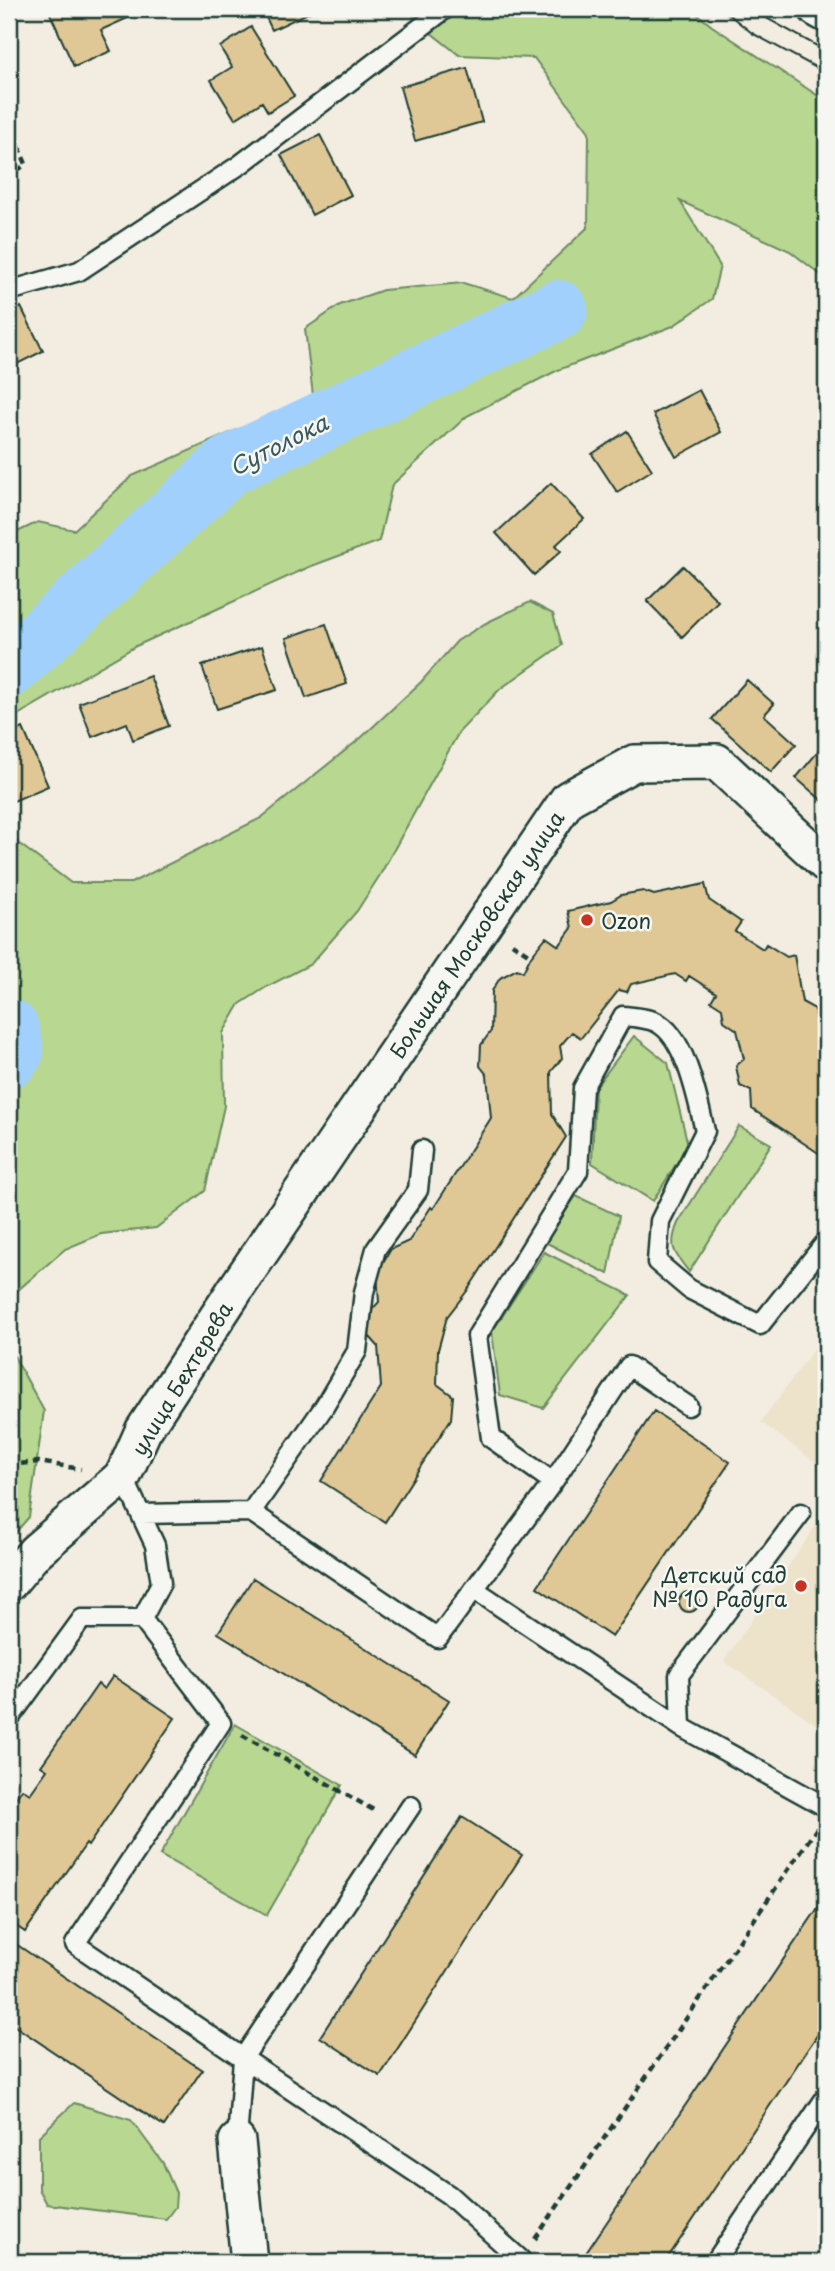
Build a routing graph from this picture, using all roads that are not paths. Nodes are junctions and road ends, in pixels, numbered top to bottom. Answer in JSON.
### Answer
{"nodes":[{"id":1,"x":445,"y":9,"type":"edge"},
{"id":2,"x":817,"y":9,"type":"edge"},
{"id":3,"x":826,"y":14,"type":"edge"},
{"id":4,"x":9,"y":291,"type":"edge"},
{"id":5,"x":826,"y":864,"type":"edge"},
{"id":6,"x":422,"y":1150,"type":"dead end"},
{"id":7,"x":826,"y":1242,"type":"edge"},
{"id":8,"x":234,"y":1290,"type":"joint"},
{"id":9,"x":688,"y":1406,"type":"dead end"},
{"id":10,"x":123,"y":1476,"type":"junction"},
{"id":11,"x":553,"y":1482,"type":"junction"},
{"id":12,"x":251,"y":1512,"type":"junction"},
{"id":13,"x":801,"y":1513,"type":"dead end"},
{"id":14,"x":141,"y":1514,"type":"junction"},
{"id":15,"x":9,"y":1583,"type":"edge"},
{"id":16,"x":474,"y":1589,"type":"junction"},
{"id":17,"x":142,"y":1619,"type":"junction"},
{"id":18,"x":9,"y":1719,"type":"edge"},
{"id":19,"x":681,"y":1727,"type":"junction"},
{"id":20,"x":411,"y":1806,"type":"dead end"},
{"id":21,"x":826,"y":1807,"type":"edge"},
{"id":22,"x":243,"y":2058,"type":"junction"},
{"id":23,"x":826,"y":2097,"type":"edge"},
{"id":24,"x":237,"y":2141,"type":"joint"},
{"id":25,"x":520,"y":2261,"type":"edge"},
{"id":26,"x":248,"y":2262,"type":"edge"},
{"id":27,"x":715,"y":2262,"type":"edge"}],
"edges":[{"from":1,"to":4,"type":"lane"},
{"from":2,"to":3,"type":"street"},
{"from":5,"to":8,"type":"street","name":"Большая Московская улица"},
{"from":6,"to":12,"type":"lane"},
{"from":7,"to":11,"type":"lane"},
{"from":8,"to":10,"type":"street","name":"улица Бехтерева"},
{"from":9,"to":11,"type":"lane"},
{"from":10,"to":14,"type":"lane"},
{"from":10,"to":15,"type":"street","name":"улица Бехтерева"},
{"from":11,"to":16,"type":"lane"},
{"from":12,"to":14,"type":"lane"},
{"from":12,"to":16,"type":"lane"},
{"from":13,"to":19,"type":"lane"},
{"from":14,"to":17,"type":"lane"},
{"from":16,"to":19,"type":"lane"},
{"from":17,"to":18,"type":"lane"},
{"from":17,"to":22,"type":"lane"},
{"from":19,"to":21,"type":"lane"},
{"from":20,"to":22,"type":"lane"},
{"from":22,"to":24,"type":"lane"},
{"from":22,"to":25,"type":"lane"},
{"from":23,"to":27,"type":"lane"},
{"from":24,"to":26,"type":"street"}]}
